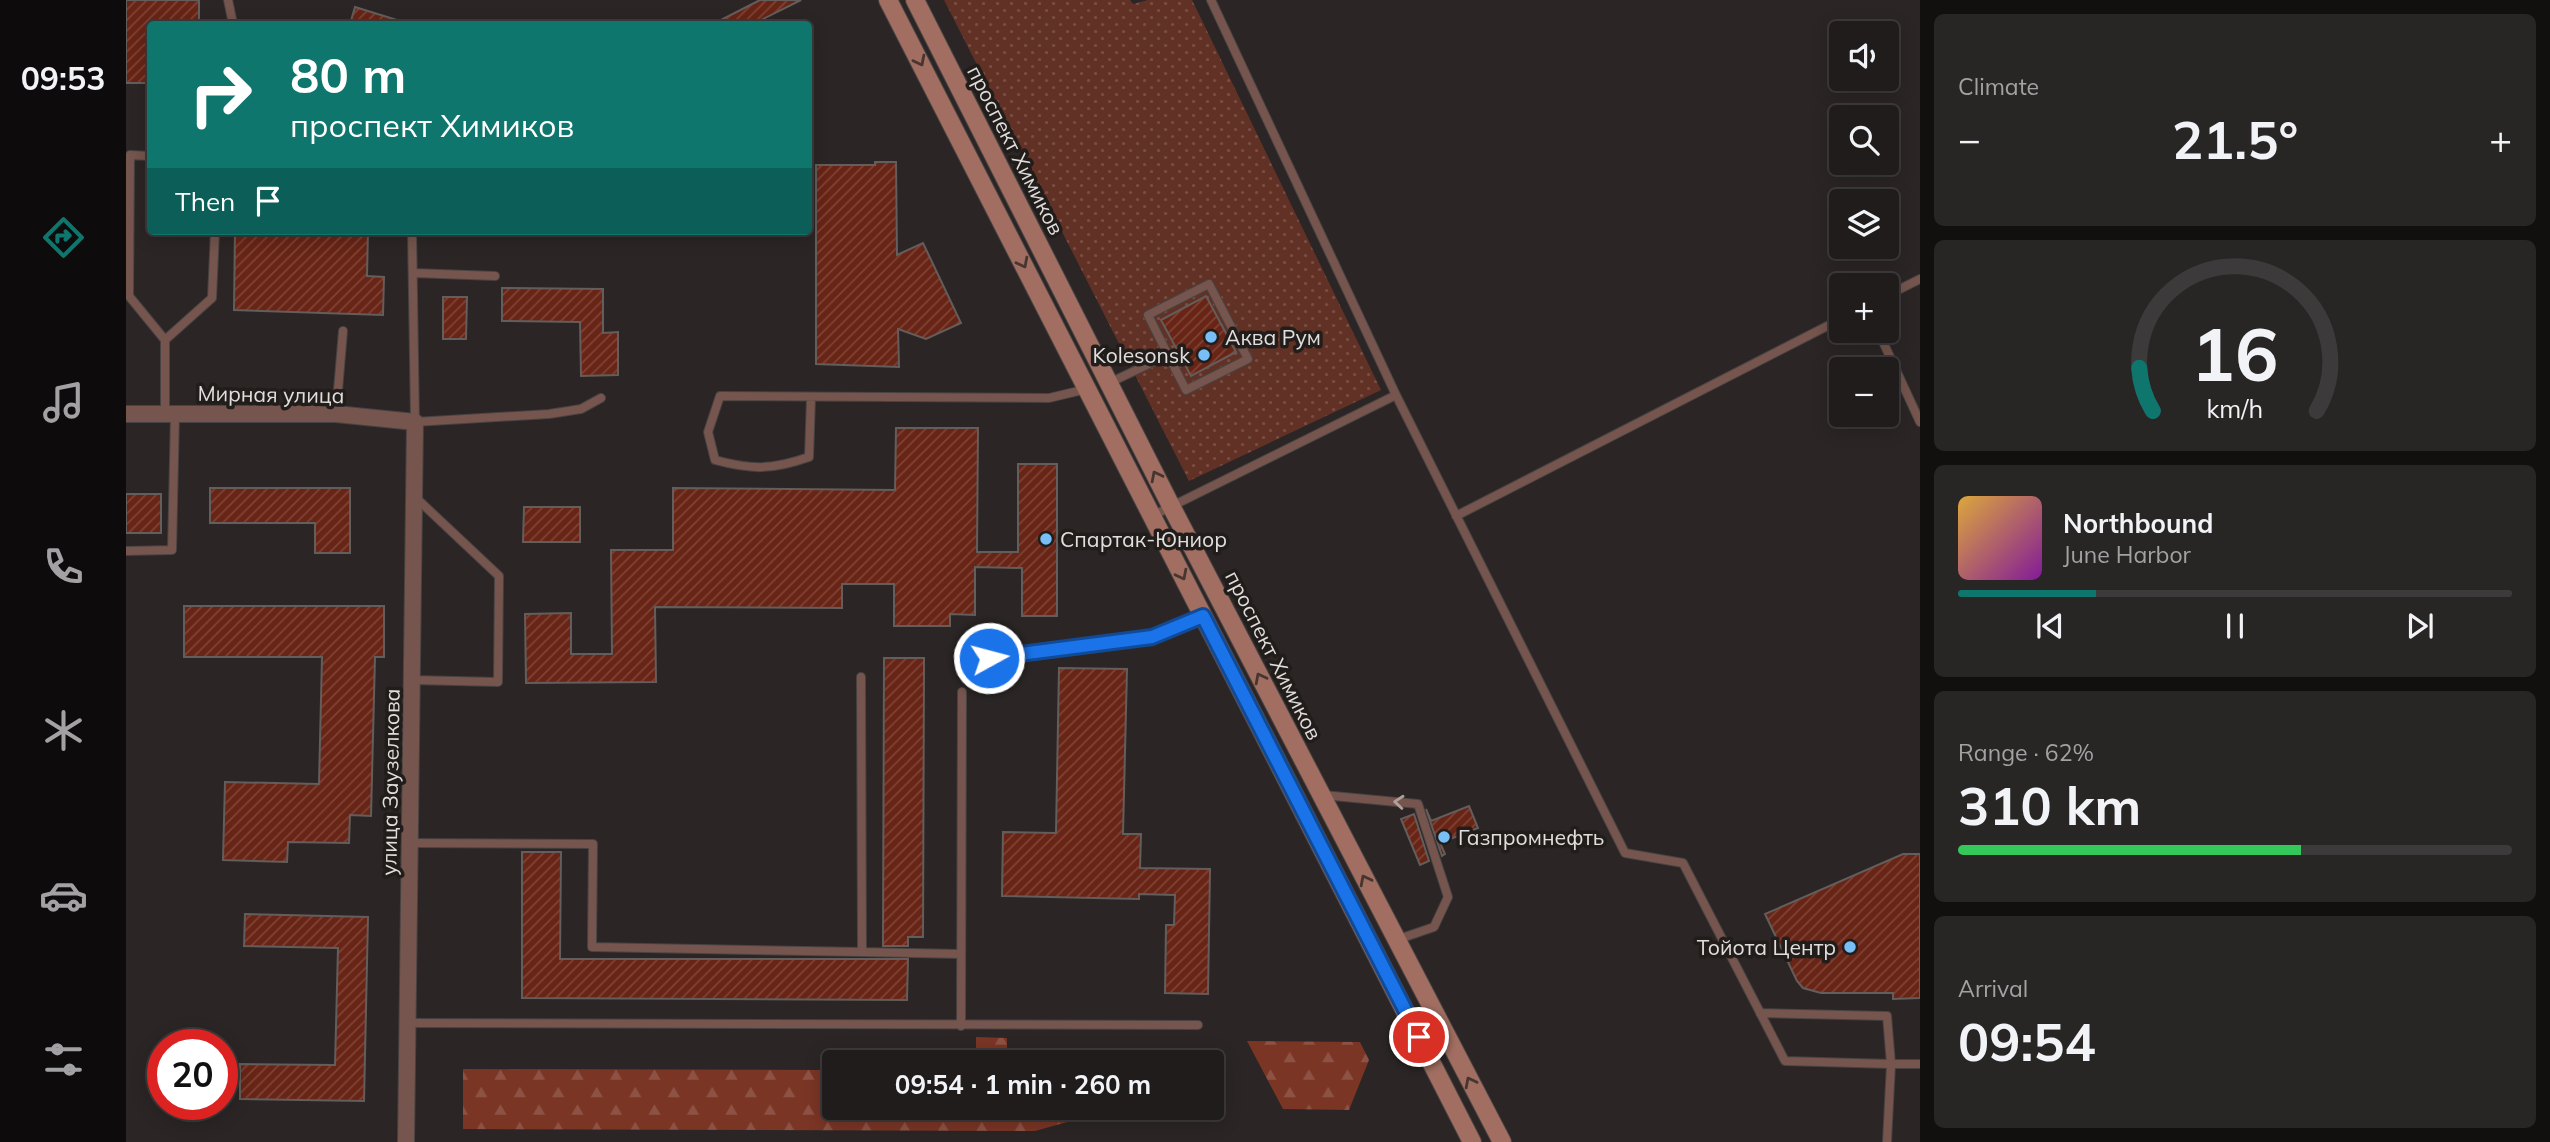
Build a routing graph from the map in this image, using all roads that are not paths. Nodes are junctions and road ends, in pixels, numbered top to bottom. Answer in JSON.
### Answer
{"nodes":[{"id":1,"x":228,"y":0,"type":"edge"},
{"id":2,"x":888,"y":0,"type":"edge"},
{"id":3,"x":915,"y":0,"type":"edge"},
{"id":4,"x":1211,"y":0,"type":"edge"},
{"id":5,"x":232,"y":21,"type":"edge"},
{"id":6,"x":147,"y":156,"type":"edge"},
{"id":7,"x":215,"y":235,"type":"edge"},
{"id":8,"x":412,"y":235,"type":"edge"},
{"id":9,"x":414,"y":273,"type":"junction"},
{"id":10,"x":495,"y":276,"type":"dead end"},
{"id":11,"x":1920,"y":279,"type":"edge"},
{"id":12,"x":1899,"y":290,"type":"edge"},
{"id":13,"x":1829,"y":325,"type":"edge"},
{"id":14,"x":343,"y":331,"type":"dead end"},
{"id":15,"x":165,"y":340,"type":"junction"},
{"id":16,"x":1884,"y":343,"type":"edge"},
{"id":17,"x":1168,"y":355,"type":"junction"},
{"id":18,"x":1109,"y":383,"type":"junction"},
{"id":19,"x":1088,"y":388,"type":"junction"},
{"id":20,"x":1396,"y":395,"type":"junction"},
{"id":21,"x":811,"y":397,"type":"junction"},
{"id":22,"x":601,"y":398,"type":"dead end"},
{"id":23,"x":126,"y":414,"type":"edge"},
{"id":24,"x":170,"y":414,"type":"junction"},
{"id":25,"x":336,"y":414,"type":"junction"},
{"id":26,"x":415,"y":422,"type":"junction"},
{"id":27,"x":1920,"y":422,"type":"edge"},
{"id":28,"x":414,"y":496,"type":"junction"},
{"id":29,"x":1171,"y":506,"type":"junction"},
{"id":30,"x":1152,"y":516,"type":"junction"},
{"id":31,"x":1456,"y":516,"type":"junction"},
{"id":32,"x":126,"y":551,"type":"edge"},
{"id":33,"x":1203,"y":616,"type":"junction"},
{"id":34,"x":989,"y":658,"type":"dead end"},
{"id":35,"x":861,"y":677,"type":"dead end"},
{"id":36,"x":412,"y":680,"type":"junction"},
{"id":37,"x":962,"y":692,"type":"dead end"},
{"id":38,"x":1321,"y":795,"type":"junction"},
{"id":39,"x":410,"y":843,"type":"junction"},
{"id":40,"x":1396,"y":940,"type":"junction"},
{"id":41,"x":862,"y":952,"type":"junction"},
{"id":42,"x":961,"y":954,"type":"junction"},
{"id":43,"x":1760,"y":1013,"type":"junction"},
{"id":44,"x":408,"y":1023,"type":"junction"},
{"id":45,"x":961,"y":1026,"type":"junction"},
{"id":46,"x":1198,"y":1026,"type":"dead end"},
{"id":47,"x":1891,"y":1064,"type":"junction"},
{"id":48,"x":1920,"y":1064,"type":"edge"},
{"id":49,"x":407,"y":1142,"type":"edge"},
{"id":50,"x":1472,"y":1142,"type":"edge"},
{"id":51,"x":1502,"y":1142,"type":"edge"},
{"id":52,"x":1887,"y":1142,"type":"edge"}],
"edges":[{"from":1,"to":5,"type":"lane"},
{"from":2,"to":19,"type":"main road","one_way":true},
{"from":3,"to":18,"type":"main road","name":"проспект Химиков"},
{"from":4,"to":20,"type":"lane"},
{"from":6,"to":15,"type":"lane"},
{"from":7,"to":15,"type":"lane"},
{"from":8,"to":9,"type":"lane"},
{"from":9,"to":10,"type":"lane"},
{"from":9,"to":26,"type":"lane"},
{"from":11,"to":12,"type":"lane"},
{"from":13,"to":31,"type":"lane"},
{"from":14,"to":25,"type":"lane"},
{"from":15,"to":24,"type":"lane"},
{"from":16,"to":27,"type":"lane"},
{"from":17,"to":17,"type":"lane"},
{"from":17,"to":18,"type":"lane"},
{"from":29,"to":18,"type":"main road","name":"проспект Химиков","one_way":true},
{"from":19,"to":21,"type":"lane"},
{"from":19,"to":30,"type":"main road"},
{"from":20,"to":29,"type":"lane"},
{"from":20,"to":31,"type":"lane"},
{"from":21,"to":21,"type":"lane"},
{"from":22,"to":26,"type":"lane"},
{"from":23,"to":24,"type":"street","name":"Мирная улица"},
{"from":24,"to":25,"type":"street","name":"Мирная улица"},
{"from":24,"to":32,"type":"lane"},
{"from":25,"to":26,"type":"street","name":"Мирная улица"},
{"from":26,"to":28,"type":"street","name":"улица Заузелкова"},
{"from":28,"to":36,"type":"street","name":"улица Заузелкова"},
{"from":28,"to":36,"type":"lane"},
{"from":29,"to":30,"type":"lane"},
{"from":38,"to":29,"type":"main road","name":"проспект Химиков","one_way":true},
{"from":30,"to":33,"type":"main road","one_way":true},
{"from":31,"to":43,"type":"lane"},
{"from":33,"to":34,"type":"lane"},
{"from":33,"to":50,"type":"main road"},
{"from":35,"to":41,"type":"lane"},
{"from":36,"to":39,"type":"street","name":"улица Заузелкова"},
{"from":37,"to":42,"type":"lane"},
{"from":40,"to":38,"type":"main road","name":"проспект Химиков","one_way":true},
{"from":40,"to":38,"type":"lane","one_way":true},
{"from":39,"to":41,"type":"lane"},
{"from":39,"to":44,"type":"street","name":"улица Заузелкова"},
{"from":51,"to":40,"type":"main road","name":"проспект Химиков","one_way":true},
{"from":41,"to":42,"type":"lane"},
{"from":42,"to":45,"type":"lane"},
{"from":43,"to":47,"type":"lane"},
{"from":43,"to":47,"type":"lane"},
{"from":44,"to":45,"type":"lane"},
{"from":44,"to":49,"type":"street","name":"улица Заузелкова"},
{"from":45,"to":46,"type":"lane"},
{"from":47,"to":48,"type":"lane"},
{"from":47,"to":52,"type":"lane"}]}
